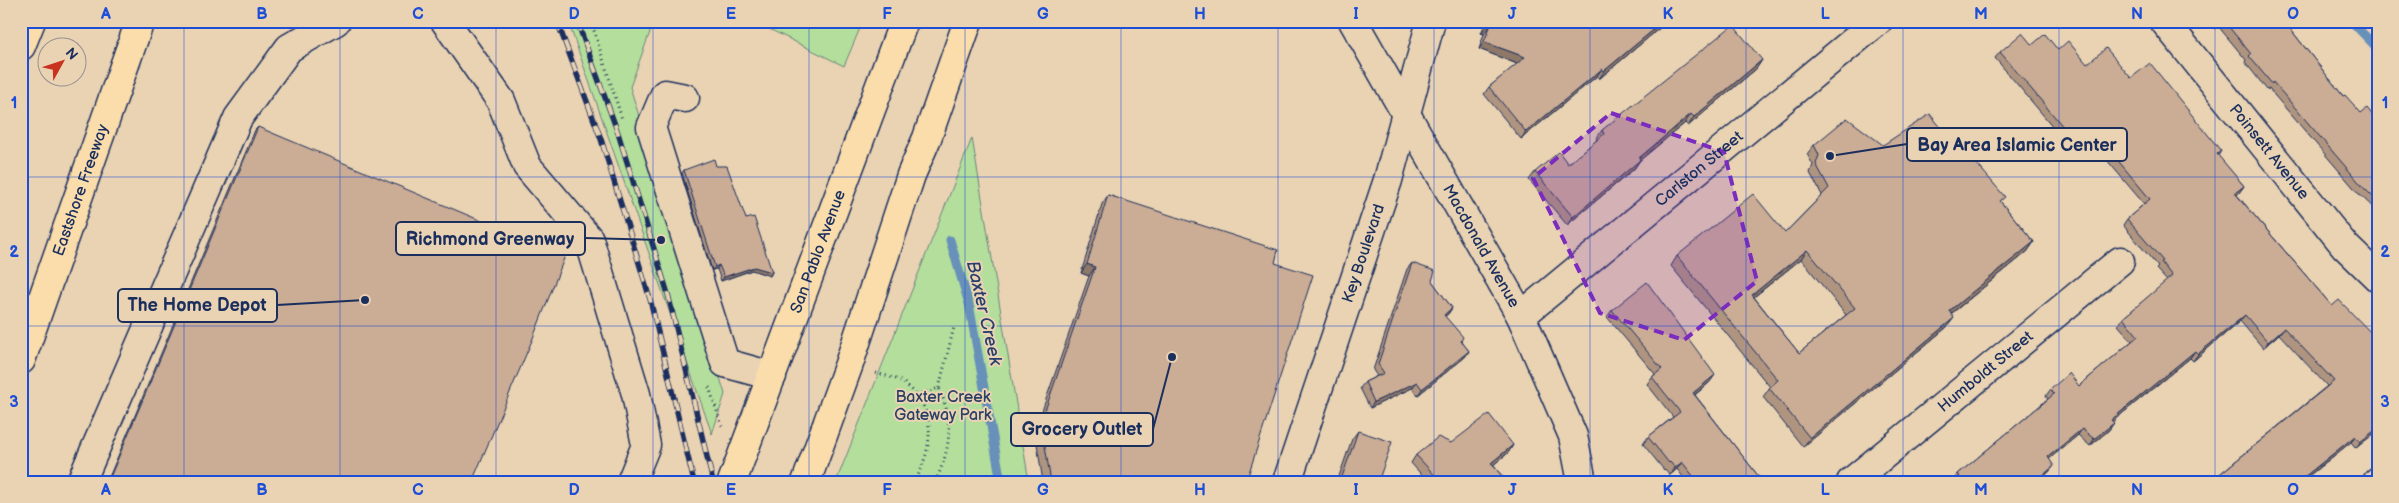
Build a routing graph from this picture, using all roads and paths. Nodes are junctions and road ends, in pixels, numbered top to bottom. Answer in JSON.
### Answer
{"nodes":[{"id":1,"x":31,"y":21,"type":"edge"},
{"id":2,"x":140,"y":21,"type":"edge"},
{"id":3,"x":336,"y":21,"type":"edge"},
{"id":4,"x":445,"y":21,"type":"edge"},
{"id":5,"x":904,"y":21,"type":"edge"},
{"id":6,"x":968,"y":21,"type":"edge"},
{"id":7,"x":1353,"y":21,"type":"edge"},
{"id":8,"x":1431,"y":21,"type":"edge"},
{"id":9,"x":1878,"y":21,"type":"edge"},
{"id":10,"x":2164,"y":21,"type":"edge"},
{"id":11,"x":21,"y":46,"type":"edge"},
{"id":12,"x":685,"y":98,"type":"dead end"},
{"id":13,"x":1406,"y":116,"type":"junction"},
{"id":14,"x":2120,"y":261,"type":"dead end"},
{"id":15,"x":2378,"y":278,"type":"edge"},
{"id":16,"x":1521,"y":316,"type":"junction"},
{"id":17,"x":954,"y":327,"type":"dead end"},
{"id":18,"x":21,"y":360,"type":"edge"},
{"id":19,"x":849,"y":364,"type":"junction"},
{"id":20,"x":772,"y":376,"type":"junction"},
{"id":21,"x":939,"y":388,"type":"junction"},
{"id":22,"x":916,"y":395,"type":"junction"},
{"id":23,"x":81,"y":482,"type":"edge"},
{"id":24,"x":631,"y":482,"type":"edge"},
{"id":25,"x":732,"y":482,"type":"edge"},
{"id":26,"x":806,"y":482,"type":"edge"},
{"id":27,"x":915,"y":482,"type":"edge"},
{"id":28,"x":935,"y":482,"type":"edge"},
{"id":29,"x":1287,"y":482,"type":"edge"},
{"id":30,"x":1582,"y":482,"type":"edge"},
{"id":31,"x":1851,"y":482,"type":"edge"}],
"edges":[{"from":1,"to":11,"type":"main road"},
{"from":2,"to":18,"type":"main road","name":"Eastshore Freeway"},
{"from":3,"to":23,"type":"street"},
{"from":4,"to":24,"type":"street"},
{"from":5,"to":20,"type":"main road","name":"San Pablo Avenue"},
{"from":6,"to":19,"type":"main road"},
{"from":7,"to":13,"type":"street","name":"Macdonald Avenue"},
{"from":8,"to":13,"type":"street","name":"Key Boulevard"},
{"from":9,"to":16,"type":"street","name":"Carlston Street"},
{"from":10,"to":15,"type":"street","name":"Poinsett Avenue"},
{"from":12,"to":20,"type":"street"},
{"from":13,"to":16,"type":"street","name":"Macdonald Avenue"},
{"from":13,"to":29,"type":"street","name":"Key Boulevard"},
{"from":14,"to":31,"type":"street","name":"Humboldt Street"},
{"from":16,"to":30,"type":"street","name":"Macdonald Avenue"},
{"from":17,"to":21,"type":"path"},
{"from":19,"to":22,"type":"path"},
{"from":19,"to":26,"type":"main road"},
{"from":20,"to":25,"type":"main road","name":"San Pablo Avenue"},
{"from":21,"to":22,"type":"path"},
{"from":21,"to":28,"type":"path"},
{"from":22,"to":27,"type":"path"}]}
